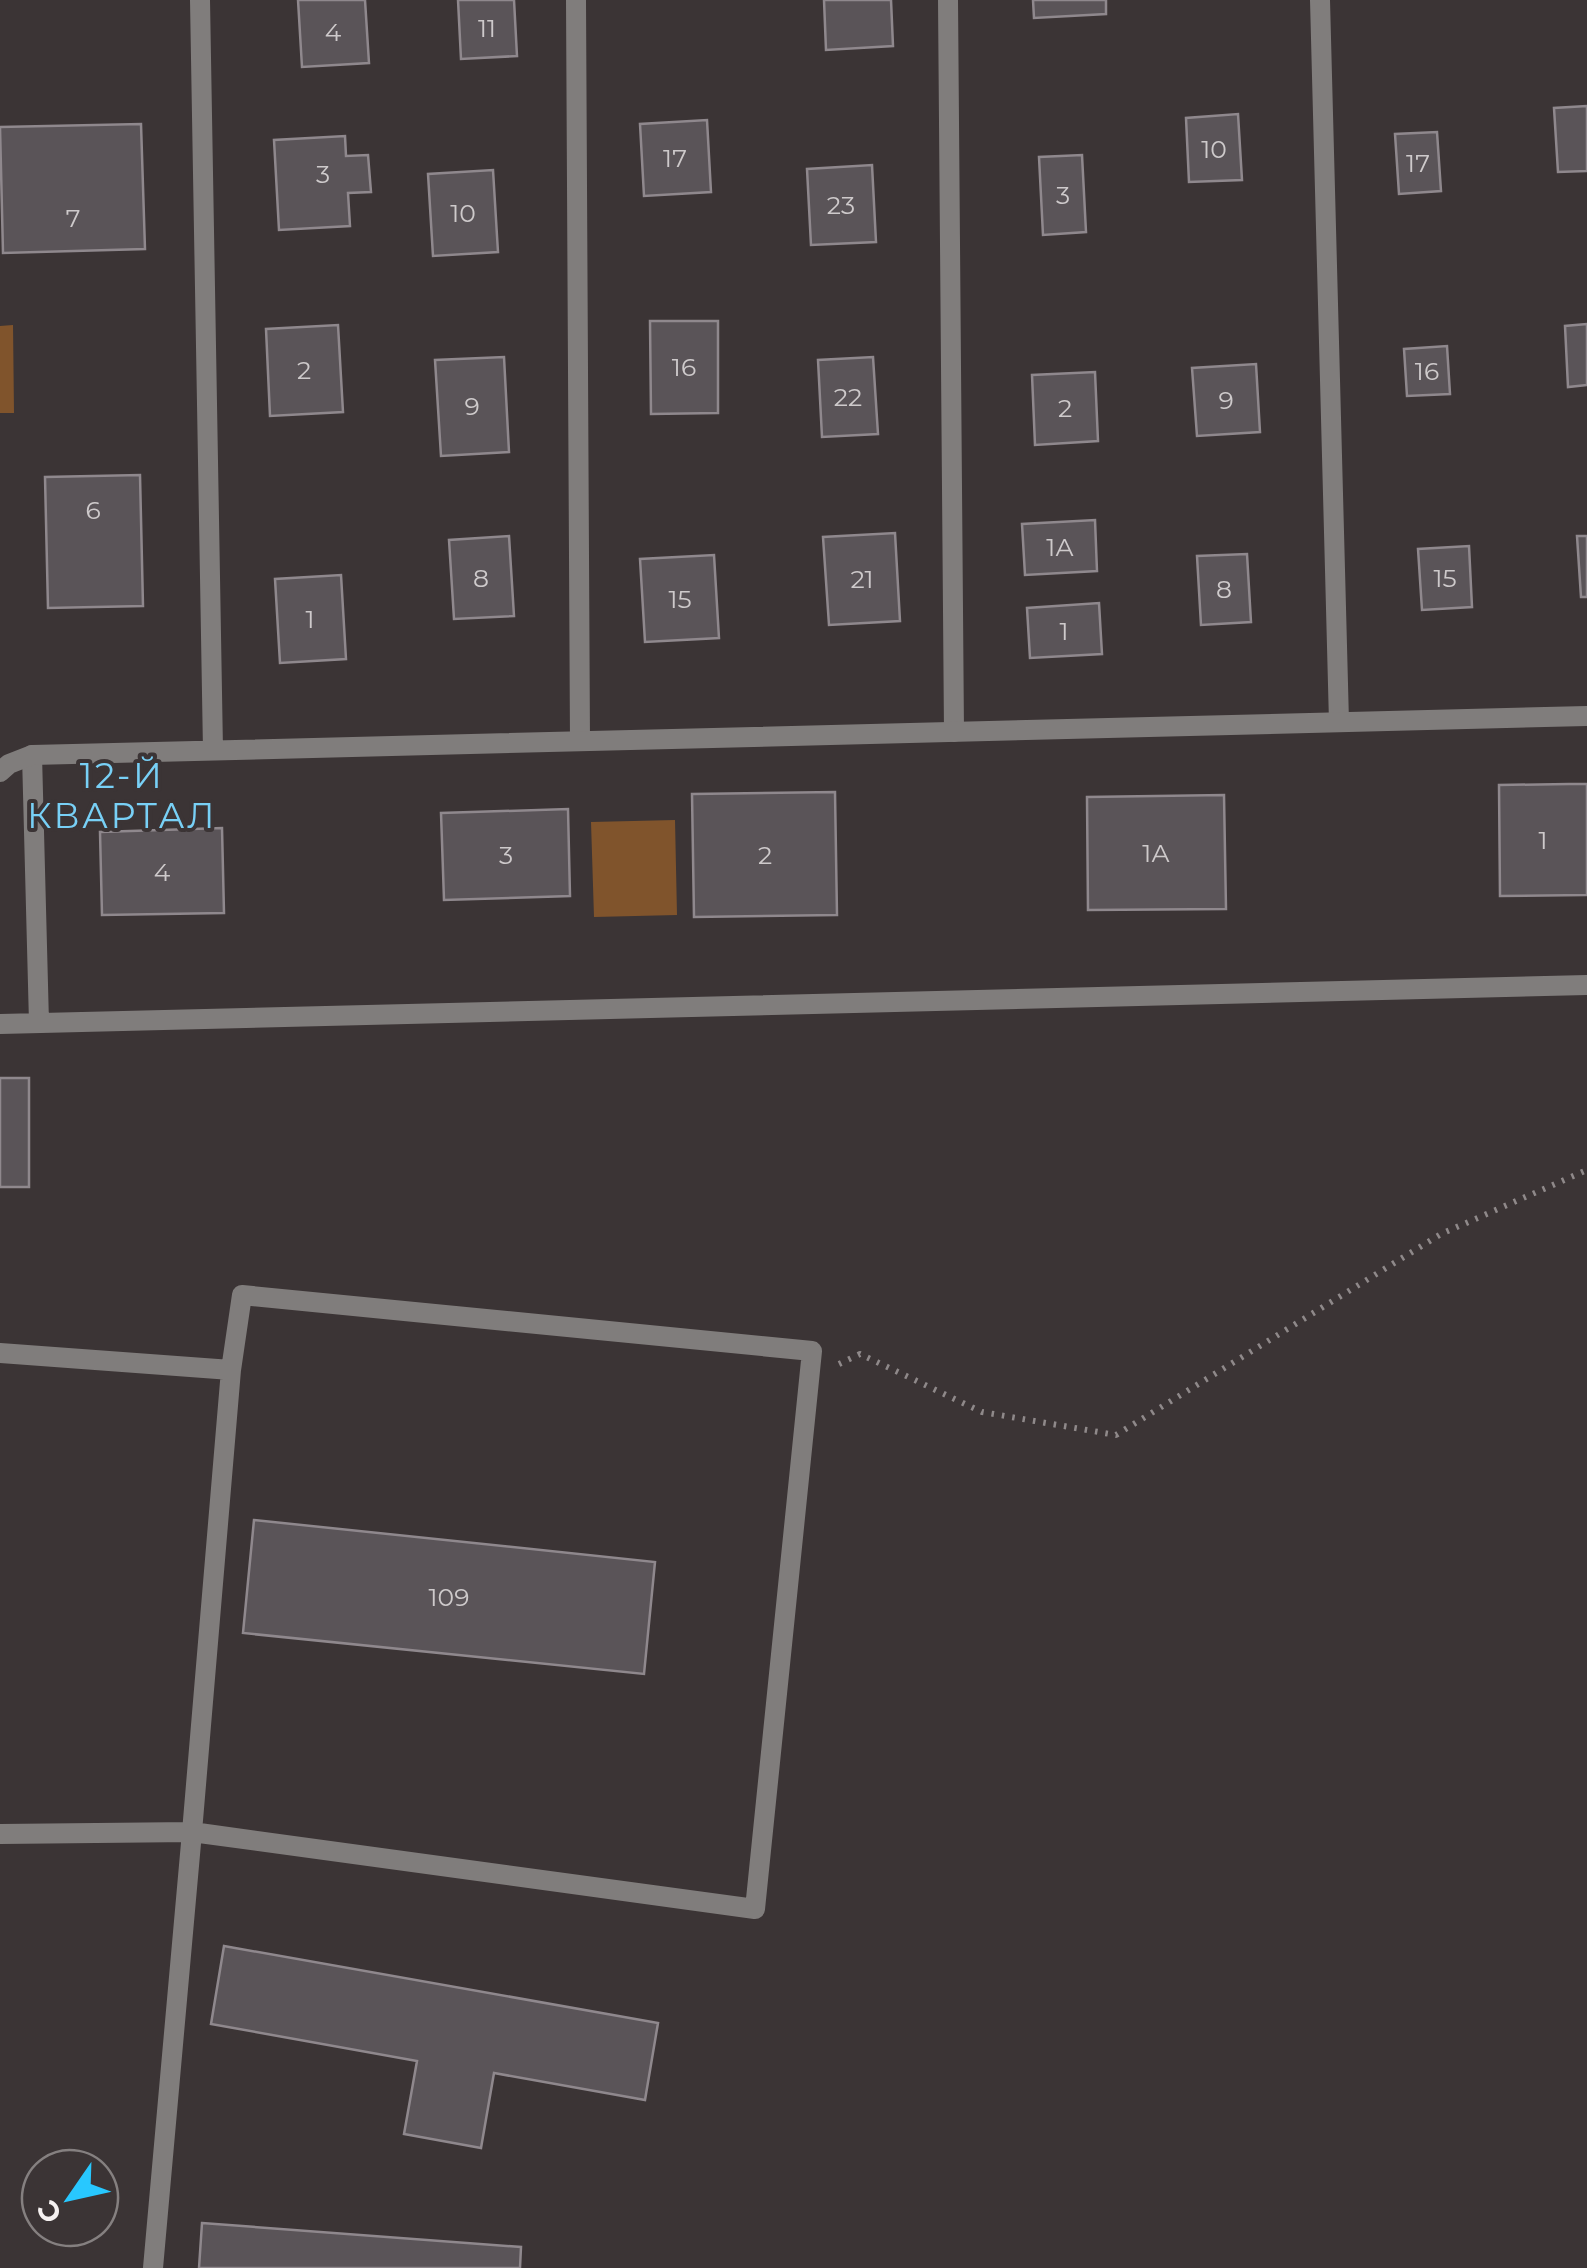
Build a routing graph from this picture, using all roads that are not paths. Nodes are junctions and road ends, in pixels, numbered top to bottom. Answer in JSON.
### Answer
{"nodes":[{"id":1,"x":200,"y":0,"type":"edge"},
{"id":2,"x":576,"y":0,"type":"edge"},
{"id":3,"x":948,"y":0,"type":"edge"},
{"id":4,"x":1320,"y":0,"type":"edge"},
{"id":5,"x":1587,"y":716,"type":"edge"},
{"id":6,"x":1339,"y":722,"type":"junction"},
{"id":7,"x":954,"y":732,"type":"junction"},
{"id":8,"x":580,"y":741,"type":"junction"},
{"id":9,"x":213,"y":750,"type":"junction"},
{"id":10,"x":32,"y":754,"type":"junction"},
{"id":11,"x":0,"y":772,"type":"edge"},
{"id":12,"x":1587,"y":985,"type":"edge"},
{"id":13,"x":39,"y":1023,"type":"junction"},
{"id":14,"x":0,"y":1024,"type":"edge"},
{"id":15,"x":0,"y":1353,"type":"edge"},
{"id":16,"x":231,"y":1370,"type":"junction"},
{"id":17,"x":192,"y":1832,"type":"junction"},
{"id":18,"x":0,"y":1834,"type":"edge"},
{"id":19,"x":153,"y":2268,"type":"edge"}],
"edges":[{"from":1,"to":9,"type":"street"},
{"from":2,"to":8,"type":"street"},
{"from":3,"to":7,"type":"street"},
{"from":4,"to":6,"type":"street"},
{"from":5,"to":6,"type":"street"},
{"from":6,"to":7,"type":"street"},
{"from":7,"to":8,"type":"street"},
{"from":8,"to":9,"type":"street"},
{"from":9,"to":10,"type":"street"},
{"from":10,"to":11,"type":"street"},
{"from":10,"to":13,"type":"street"},
{"from":12,"to":13,"type":"street"},
{"from":13,"to":14,"type":"street"},
{"from":15,"to":16,"type":"street"},
{"from":16,"to":17,"type":"street"},
{"from":16,"to":17,"type":"street"},
{"from":17,"to":18,"type":"street"},
{"from":17,"to":19,"type":"street"}]}
